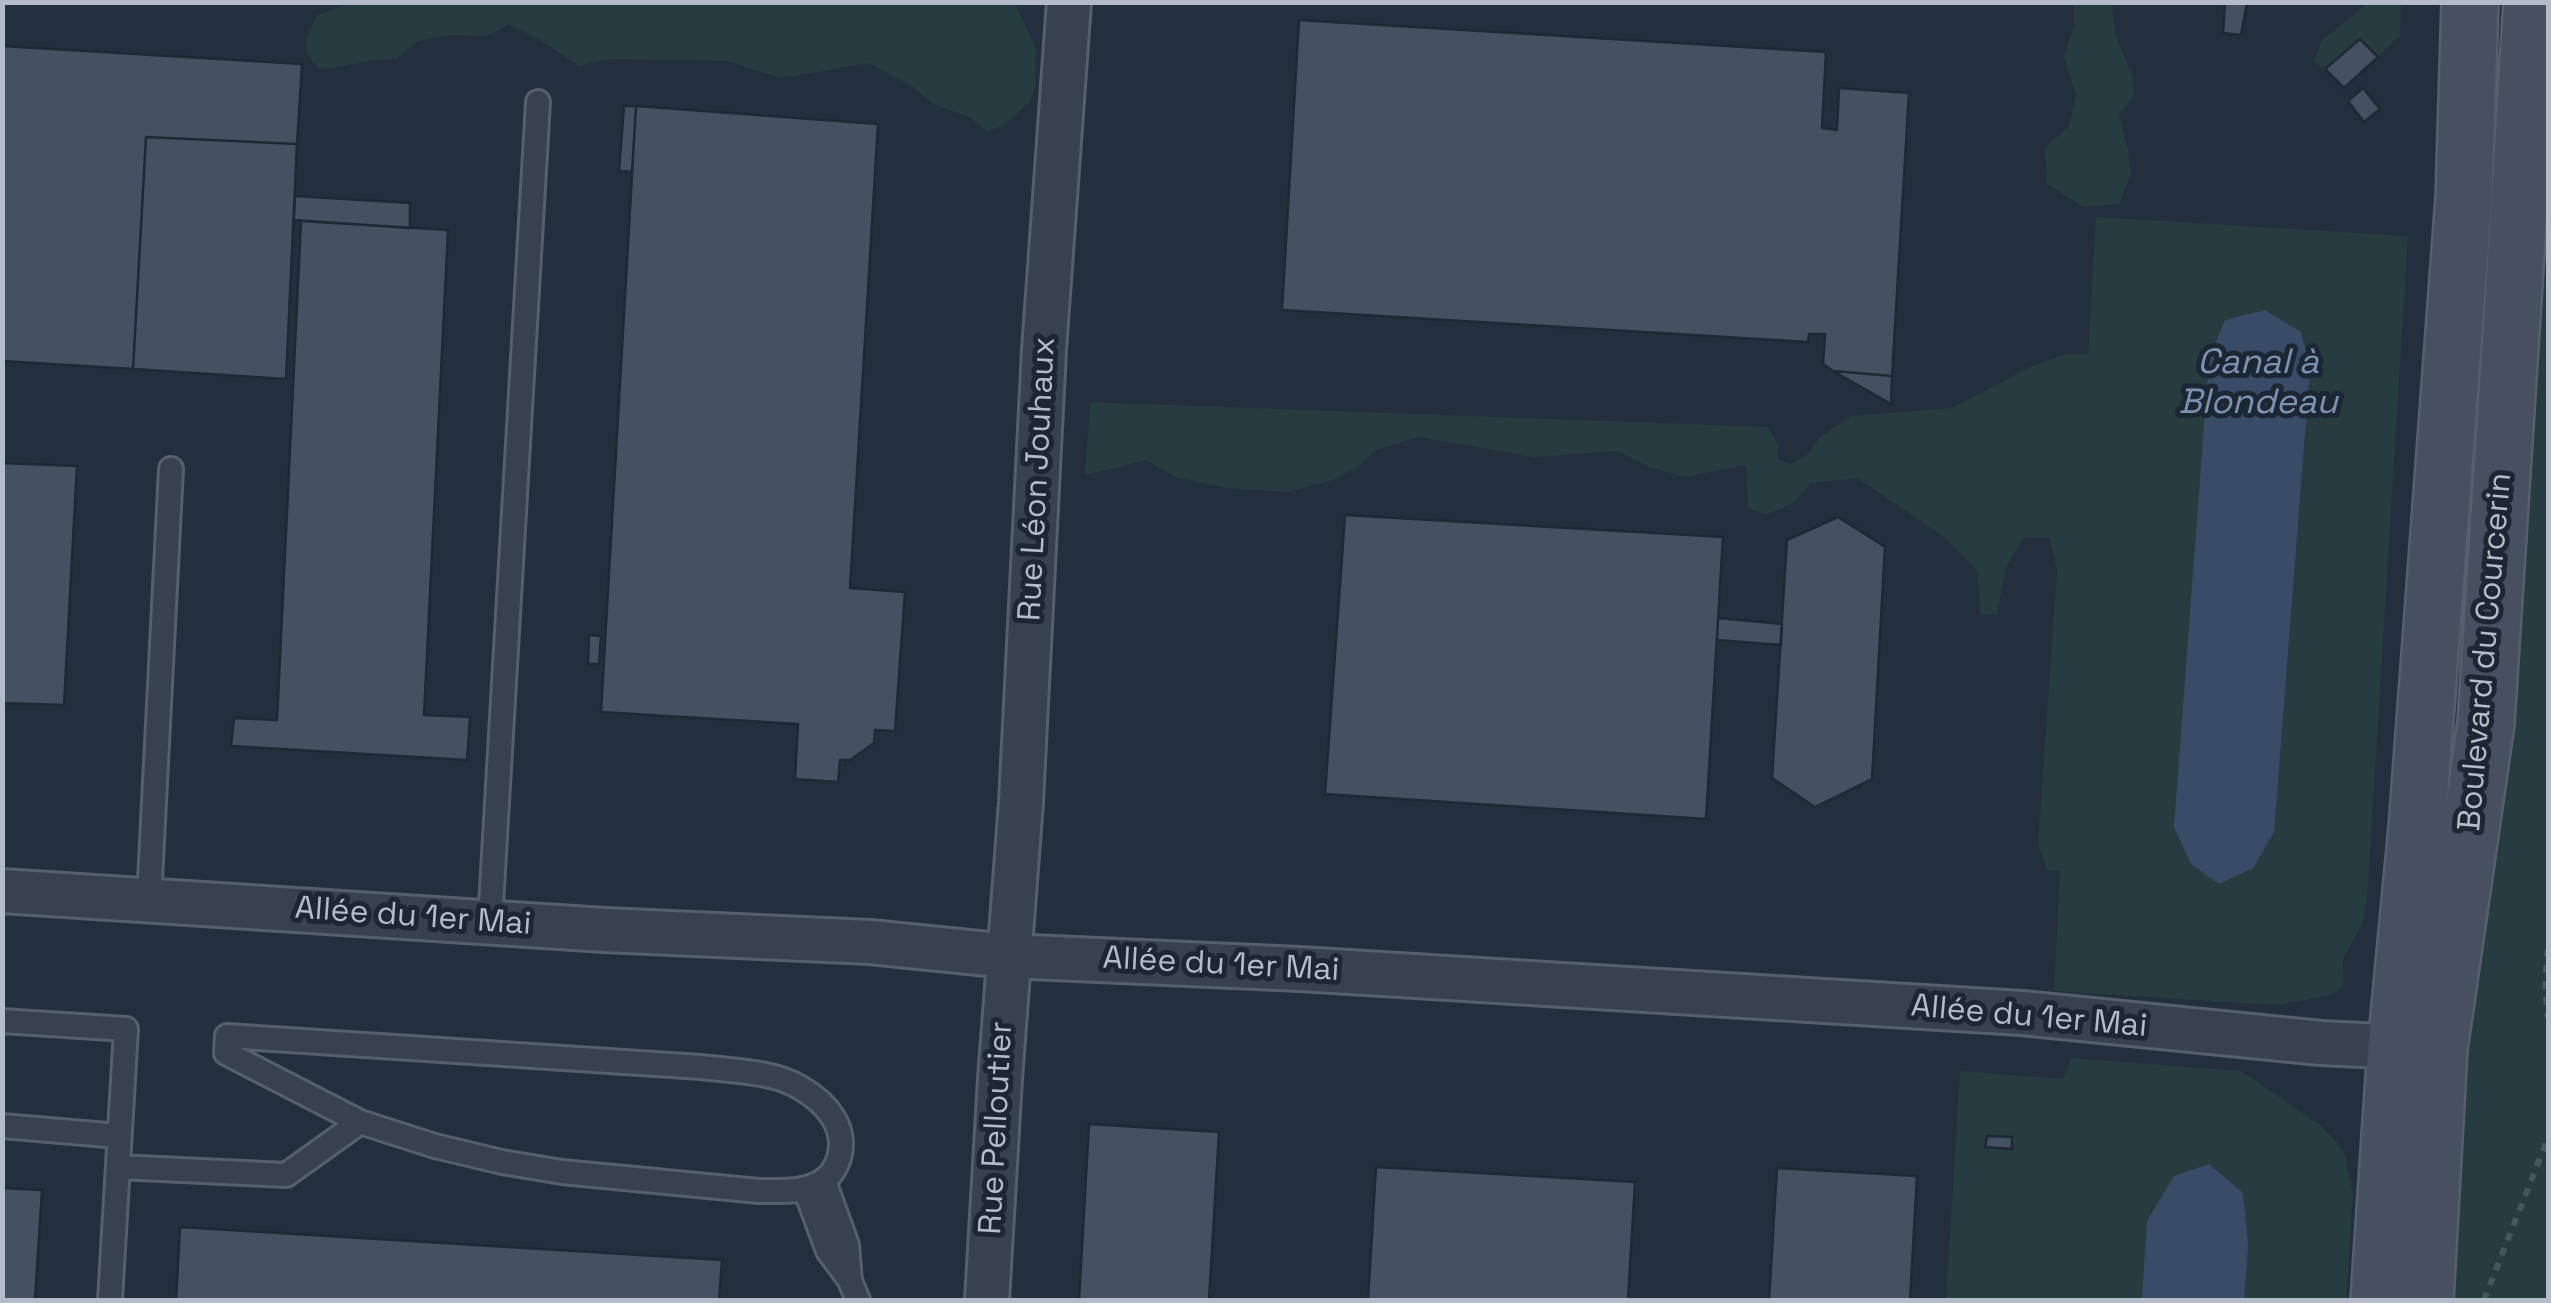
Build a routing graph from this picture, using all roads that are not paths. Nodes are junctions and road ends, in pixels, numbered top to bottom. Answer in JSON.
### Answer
{"nodes":[{"id":1,"x":1069,"y":2,"type":"edge"},
{"id":2,"x":2470,"y":2,"type":"edge"},
{"id":3,"x":2532,"y":2,"type":"edge"},
{"id":4,"x":538,"y":102,"type":"dead end"},
{"id":5,"x":2464,"y":198,"type":"junction"},
{"id":6,"x":2534,"y":203,"type":"edge"},
{"id":7,"x":172,"y":469,"type":"dead end"},
{"id":8,"x":2,"y":891,"type":"edge"},
{"id":9,"x":149,"y":900,"type":"junction"},
{"id":10,"x":490,"y":922,"type":"junction"},
{"id":11,"x":1008,"y":956,"type":"junction"},
{"id":12,"x":2,"y":1021,"type":"edge"},
{"id":13,"x":2417,"y":1048,"type":"junction"},
{"id":14,"x":360,"y":1122,"type":"junction"},
{"id":15,"x":2,"y":1126,"type":"edge"},
{"id":16,"x":119,"y":1136,"type":"junction"},
{"id":17,"x":118,"y":1167,"type":"junction"},
{"id":18,"x":815,"y":1185,"type":"junction"},
{"id":19,"x":854,"y":1291,"type":"edge"},
{"id":20,"x":110,"y":1300,"type":"edge"},
{"id":21,"x":987,"y":1300,"type":"edge"},
{"id":22,"x":2380,"y":1300,"type":"edge"},
{"id":23,"x":2425,"y":1300,"type":"edge"}],
"edges":[{"from":1,"to":11,"type":"street","name":"Rue Léon Jouhaux"},
{"from":2,"to":5,"type":"main road","name":"Boulevard du Courcerin"},
{"from":3,"to":6,"type":"main road","name":"Boulevard du Courcerin"},
{"from":4,"to":10,"type":"lane"},
{"from":5,"to":6,"type":"main road"},
{"from":5,"to":13,"type":"main road","name":"Boulevard du Courcerin"},
{"from":6,"to":13,"type":"main road","name":"Boulevard du Courcerin"},
{"from":7,"to":9,"type":"lane"},
{"from":8,"to":9,"type":"street","name":"Allée du 1er Mai"},
{"from":9,"to":10,"type":"street","name":"Allée du 1er Mai"},
{"from":10,"to":11,"type":"street","name":"Allée du 1er Mai"},
{"from":11,"to":13,"type":"street","name":"Allée du 1er Mai"},
{"from":11,"to":21,"type":"street","name":"Rue Pelloutier"},
{"from":12,"to":16,"type":"lane"},
{"from":13,"to":22,"type":"main road","name":"Boulevard du Courcerin"},
{"from":13,"to":23,"type":"main road","name":"Boulevard du Courcerin"},
{"from":14,"to":17,"type":"lane"},
{"from":14,"to":18,"type":"lane"},
{"from":14,"to":18,"type":"lane"},
{"from":15,"to":16,"type":"lane"},
{"from":16,"to":17,"type":"lane"},
{"from":17,"to":20,"type":"lane"},
{"from":18,"to":19,"type":"lane"}]}
